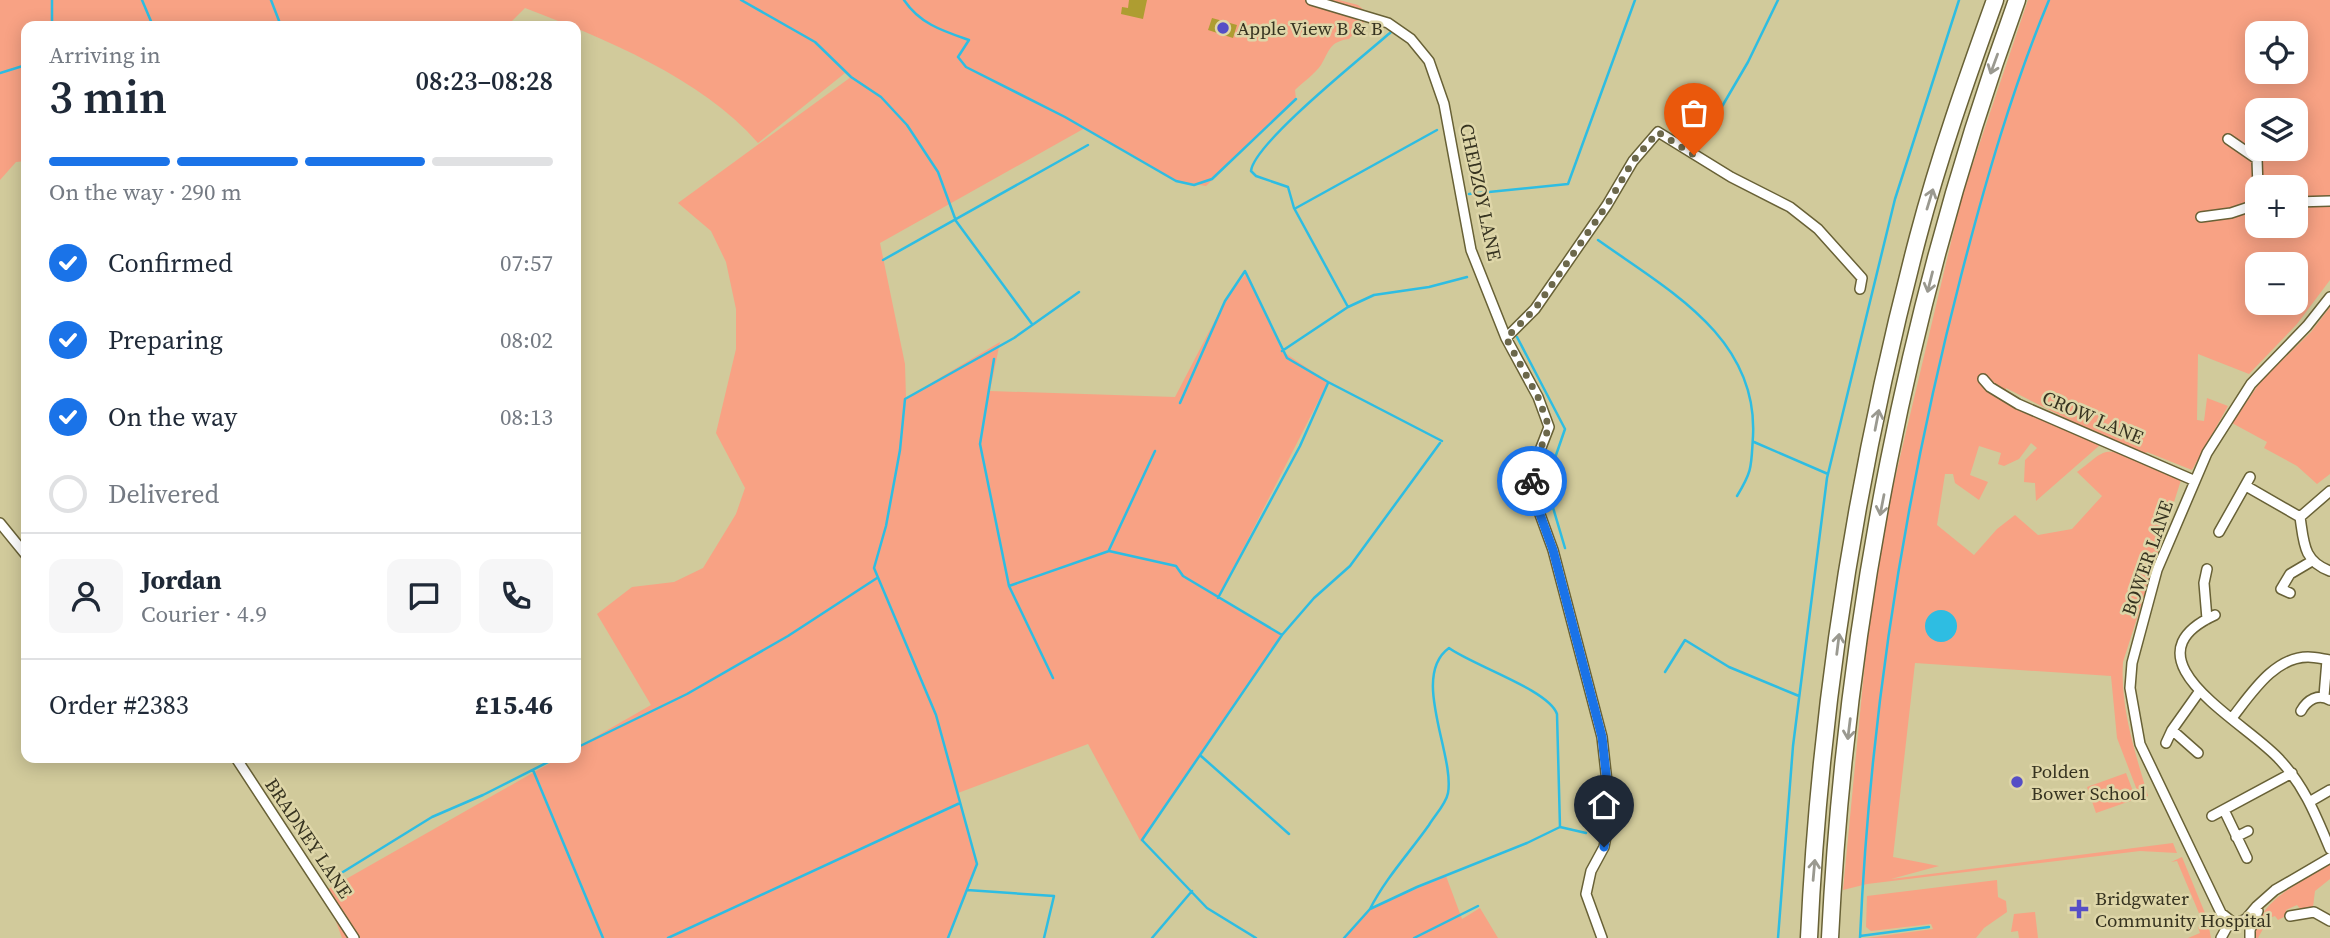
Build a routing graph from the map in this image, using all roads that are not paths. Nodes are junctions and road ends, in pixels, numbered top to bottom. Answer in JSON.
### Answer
{"nodes":[{"id":1,"x":1311,"y":0,"type":"edge"},
{"id":2,"x":1995,"y":0,"type":"edge"},
{"id":3,"x":2017,"y":0,"type":"edge"},
{"id":4,"x":2228,"y":139,"type":"dead end"},
{"id":5,"x":2258,"y":175,"type":"edge"},
{"id":6,"x":2330,"y":201,"type":"edge"},
{"id":7,"x":2308,"y":202,"type":"edge"},
{"id":8,"x":2245,"y":208,"type":"edge"},
{"id":9,"x":2201,"y":217,"type":"dead end"},
{"id":10,"x":1860,"y":289,"type":"dead end"},
{"id":11,"x":2330,"y":298,"type":"edge"},
{"id":12,"x":1506,"y":338,"type":"junction"},
{"id":13,"x":1983,"y":379,"type":"dead end"},
{"id":14,"x":2250,"y":477,"type":"dead end"},
{"id":15,"x":2193,"y":480,"type":"junction"},
{"id":16,"x":2246,"y":486,"type":"junction"},
{"id":17,"x":2330,"y":491,"type":"edge"},
{"id":18,"x":2300,"y":517,"type":"junction"},
{"id":19,"x":0,"y":523,"type":"edge"},
{"id":20,"x":2218,"y":532,"type":"dead end"},
{"id":21,"x":21,"y":549,"type":"edge"},
{"id":22,"x":2312,"y":562,"type":"junction"},
{"id":23,"x":2207,"y":569,"type":"dead end"},
{"id":24,"x":2330,"y":571,"type":"edge"},
{"id":25,"x":2283,"y":592,"type":"dead end"},
{"id":26,"x":2329,"y":660,"type":"edge"},
{"id":27,"x":2199,"y":692,"type":"junction"},
{"id":28,"x":2327,"y":698,"type":"edge"},
{"id":29,"x":2300,"y":708,"type":"dead end"},
{"id":30,"x":2232,"y":718,"type":"junction"},
{"id":31,"x":2172,"y":730,"type":"junction"},
{"id":32,"x":2166,"y":743,"type":"dead end"},
{"id":33,"x":2198,"y":752,"type":"dead end"},
{"id":34,"x":239,"y":763,"type":"edge"},
{"id":35,"x":2292,"y":773,"type":"junction"},
{"id":36,"x":2330,"y":790,"type":"edge"},
{"id":37,"x":2311,"y":801,"type":"junction"},
{"id":38,"x":2224,"y":810,"type":"junction"},
{"id":39,"x":2212,"y":816,"type":"dead end"},
{"id":40,"x":2248,"y":831,"type":"dead end"},
{"id":41,"x":2236,"y":837,"type":"junction"},
{"id":42,"x":2330,"y":849,"type":"edge"},
{"id":43,"x":2242,"y":856,"type":"dead end"},
{"id":44,"x":2330,"y":858,"type":"edge"},
{"id":45,"x":2275,"y":890,"type":"junction"},
{"id":46,"x":2214,"y":901,"type":"junction"},
{"id":47,"x":2294,"y":911,"type":"dead end"},
{"id":48,"x":2330,"y":921,"type":"edge"},
{"id":49,"x":2236,"y":924,"type":"junction"},
{"id":50,"x":2223,"y":934,"type":"edge"},
{"id":51,"x":354,"y":938,"type":"edge"},
{"id":52,"x":1602,"y":938,"type":"edge"},
{"id":53,"x":1809,"y":938,"type":"edge"},
{"id":54,"x":1830,"y":938,"type":"edge"},
{"id":55,"x":2250,"y":938,"type":"edge"}],
"edges":[{"from":1,"to":12,"type":"street","name":"CHEDZOY LANE"},
{"from":53,"to":2,"type":"highway","one_way":true},
{"from":3,"to":54,"type":"highway","one_way":true},
{"from":4,"to":5,"type":"street"},
{"from":6,"to":7,"type":"street"},
{"from":8,"to":9,"type":"street"},
{"from":10,"to":12,"type":"street"},
{"from":11,"to":15,"type":"street","name":"BOWER LANE"},
{"from":12,"to":52,"type":"street","name":"CHEDZOY LANE"},
{"from":13,"to":15,"type":"street","name":"CROW LANE"},
{"from":14,"to":16,"type":"street"},
{"from":15,"to":46,"type":"street","name":"BOWER LANE"},
{"from":16,"to":18,"type":"street"},
{"from":16,"to":20,"type":"street"},
{"from":17,"to":18,"type":"street"},
{"from":18,"to":22,"type":"street"},
{"from":19,"to":21,"type":"street"},
{"from":22,"to":24,"type":"street"},
{"from":22,"to":25,"type":"street"},
{"from":23,"to":27,"type":"street"},
{"from":26,"to":28,"type":"street"},
{"from":26,"to":30,"type":"street"},
{"from":27,"to":30,"type":"street"},
{"from":27,"to":31,"type":"street"},
{"from":28,"to":29,"type":"street"},
{"from":30,"to":35,"type":"street"},
{"from":31,"to":32,"type":"street"},
{"from":31,"to":33,"type":"street"},
{"from":34,"to":51,"type":"street","name":"BRADNEY LANE"},
{"from":35,"to":37,"type":"street"},
{"from":35,"to":38,"type":"street"},
{"from":36,"to":37,"type":"street"},
{"from":37,"to":42,"type":"street"},
{"from":38,"to":39,"type":"street"},
{"from":38,"to":41,"type":"street"},
{"from":40,"to":41,"type":"street"},
{"from":41,"to":43,"type":"street"},
{"from":44,"to":45,"type":"street"},
{"from":45,"to":49,"type":"street"},
{"from":45,"to":55,"type":"street"},
{"from":46,"to":49,"type":"street","name":"BOWER LANE"},
{"from":46,"to":50,"type":"street","name":"BOWER LANE"},
{"from":47,"to":48,"type":"street"},
{"from":49,"to":50,"type":"street"},
{"from":49,"to":55,"type":"street","name":"BOWER LANE"}]}
